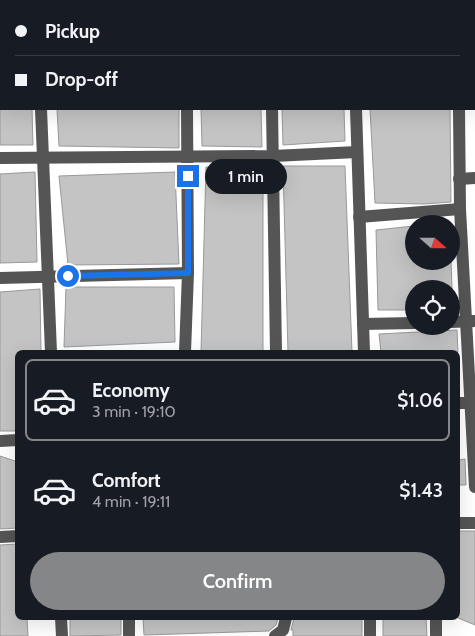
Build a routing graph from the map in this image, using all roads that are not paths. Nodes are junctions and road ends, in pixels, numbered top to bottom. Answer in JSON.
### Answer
{"nodes":[{"id":1,"x":41,"y":110,"type":"edge"},
{"id":2,"x":187,"y":110,"type":"edge"},
{"id":3,"x":272,"y":110,"type":"edge"},
{"id":4,"x":356,"y":110,"type":"edge"},
{"id":5,"x":459,"y":110,"type":"edge"},
{"id":6,"x":357,"y":152,"type":"junction"},
{"id":7,"x":188,"y":156,"type":"junction"},
{"id":8,"x":273,"y":156,"type":"junction"},
{"id":9,"x":0,"y":158,"type":"edge"},
{"id":10,"x":44,"y":158,"type":"junction"},
{"id":11,"x":475,"y":178,"type":"edge"},
{"id":12,"x":459,"y":179,"type":"junction"},
{"id":13,"x":460,"y":209,"type":"junction"},
{"id":14,"x":359,"y":217,"type":"junction"},
{"id":15,"x":188,"y":273,"type":"junction"},
{"id":16,"x":49,"y":276,"type":"junction"},
{"id":17,"x":0,"y":278,"type":"edge"},
{"id":18,"x":470,"y":321,"type":"edge"},
{"id":19,"x":405,"y":323,"type":"edge"},
{"id":20,"x":363,"y":324,"type":"junction"},
{"id":21,"x":51,"y":350,"type":"edge"},
{"id":22,"x":185,"y":350,"type":"edge"},
{"id":23,"x":276,"y":350,"type":"edge"},
{"id":24,"x":364,"y":350,"type":"edge"},
{"id":25,"x":468,"y":403,"type":"edge"},
{"id":26,"x":15,"y":440,"type":"edge"},
{"id":27,"x":0,"y":441,"type":"edge"},
{"id":28,"x":475,"y":487,"type":"edge"},
{"id":29,"x":460,"y":523,"type":"edge"},
{"id":30,"x":475,"y":523,"type":"edge"},
{"id":31,"x":15,"y":536,"type":"edge"},
{"id":32,"x":0,"y":537,"type":"edge"},
{"id":33,"x":61,"y":620,"type":"edge"},
{"id":34,"x":129,"y":620,"type":"edge"},
{"id":35,"x":286,"y":620,"type":"edge"},
{"id":36,"x":370,"y":620,"type":"edge"},
{"id":37,"x":436,"y":620,"type":"edge"},
{"id":38,"x":62,"y":636,"type":"edge"},
{"id":39,"x":129,"y":636,"type":"edge"},
{"id":40,"x":275,"y":636,"type":"edge"},
{"id":41,"x":370,"y":636,"type":"edge"},
{"id":42,"x":436,"y":636,"type":"edge"}],
"edges":[{"from":1,"to":10,"type":"street"},
{"from":2,"to":7,"type":"street"},
{"from":3,"to":8,"type":"street"},
{"from":4,"to":6,"type":"street"},
{"from":5,"to":12,"type":"street"},
{"from":6,"to":8,"type":"street"},
{"from":6,"to":14,"type":"street"},
{"from":7,"to":8,"type":"street"},
{"from":7,"to":10,"type":"street"},
{"from":7,"to":15,"type":"street"},
{"from":8,"to":23,"type":"street"},
{"from":9,"to":10,"type":"street"},
{"from":10,"to":16,"type":"street"},
{"from":11,"to":12,"type":"street"},
{"from":12,"to":13,"type":"street"},
{"from":13,"to":14,"type":"street"},
{"from":13,"to":18,"type":"street"},
{"from":14,"to":20,"type":"street"},
{"from":15,"to":16,"type":"street"},
{"from":15,"to":22,"type":"street"},
{"from":16,"to":17,"type":"street"},
{"from":16,"to":21,"type":"street"},
{"from":18,"to":25,"type":"street"},
{"from":19,"to":20,"type":"street"},
{"from":20,"to":24,"type":"street"},
{"from":25,"to":28,"type":"street"},
{"from":26,"to":27,"type":"street"},
{"from":29,"to":30,"type":"street"},
{"from":31,"to":32,"type":"street"},
{"from":33,"to":38,"type":"street"},
{"from":34,"to":39,"type":"street"},
{"from":35,"to":40,"type":"street"},
{"from":36,"to":41,"type":"street"},
{"from":37,"to":42,"type":"street"}]}
